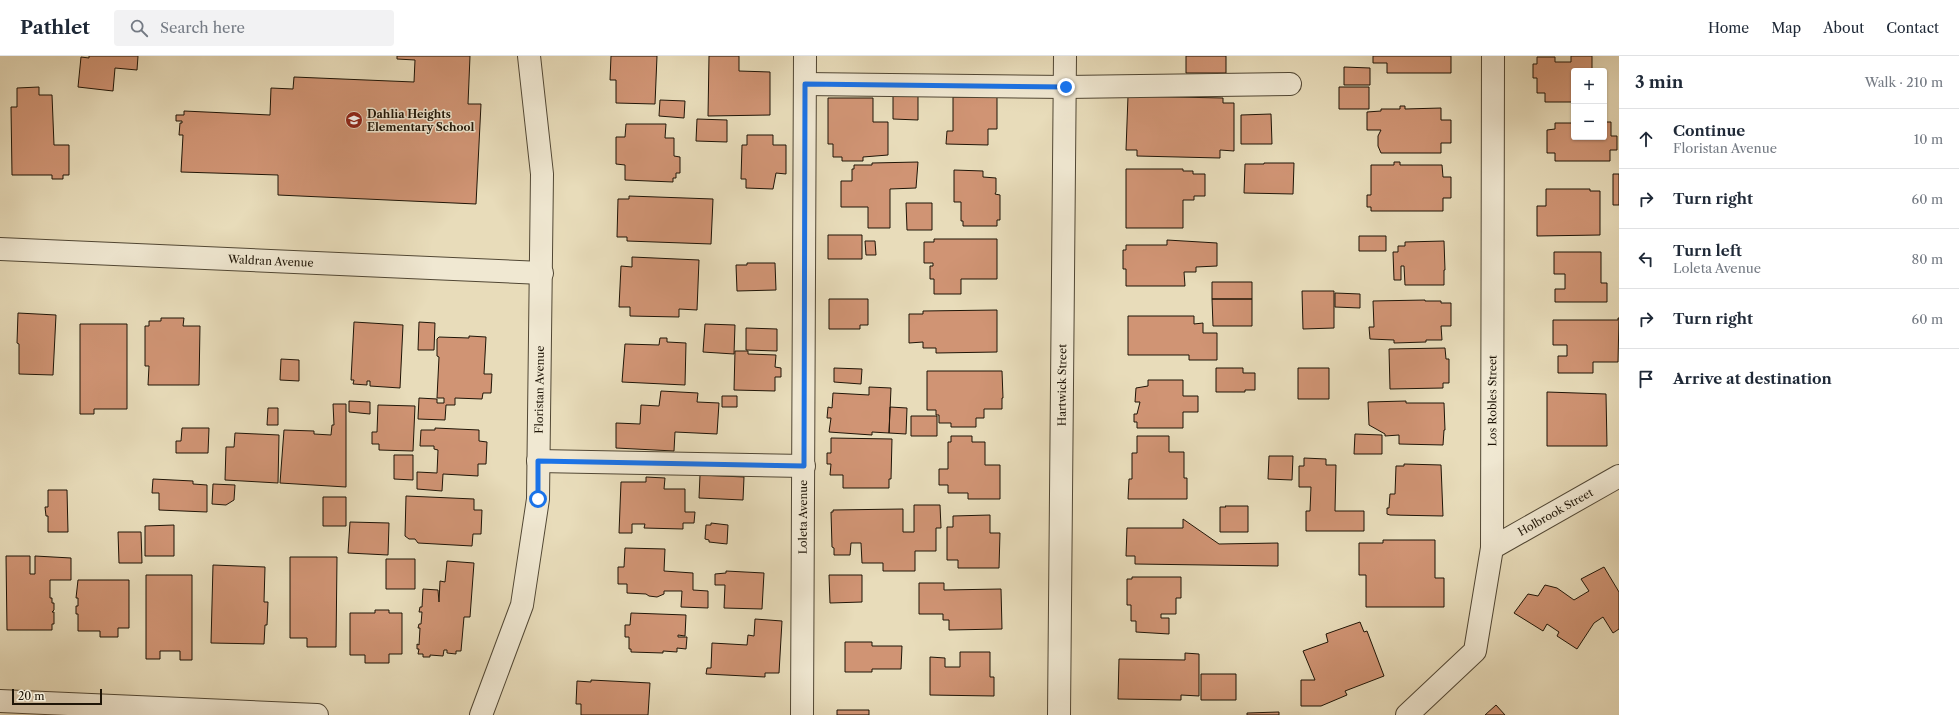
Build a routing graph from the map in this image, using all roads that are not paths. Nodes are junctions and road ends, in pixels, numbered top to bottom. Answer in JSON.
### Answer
{"nodes":[{"id":1,"x":529,"y":56,"type":"edge"},
{"id":2,"x":805,"y":56,"type":"edge"},
{"id":3,"x":1065,"y":56,"type":"edge"},
{"id":4,"x":1493,"y":56,"type":"edge"},
{"id":5,"x":805,"y":84,"type":"junction"},
{"id":6,"x":1290,"y":84,"type":"dead end"},
{"id":7,"x":1066,"y":87,"type":"junction"},
{"id":8,"x":0,"y":249,"type":"edge"},
{"id":9,"x":542,"y":273,"type":"junction"},
{"id":10,"x":538,"y":461,"type":"junction"},
{"id":11,"x":804,"y":466,"type":"junction"},
{"id":12,"x":1619,"y":476,"type":"edge"},
{"id":13,"x":1492,"y":548,"type":"junction"},
{"id":14,"x":0,"y":701,"type":"edge"},
{"id":15,"x":317,"y":715,"type":"edge"},
{"id":16,"x":481,"y":715,"type":"edge"},
{"id":17,"x":802,"y":715,"type":"edge"},
{"id":18,"x":1059,"y":715,"type":"edge"},
{"id":19,"x":1407,"y":715,"type":"edge"}],
"edges":[{"from":1,"to":9,"type":"street","name":"Floristan Avenue"},
{"from":2,"to":5,"type":"street","name":"Loleta Avenue"},
{"from":3,"to":7,"type":"street","name":"Hartwick Street"},
{"from":4,"to":13,"type":"street","name":"Los Robles Street"},
{"from":5,"to":7,"type":"street"},
{"from":5,"to":11,"type":"street","name":"Loleta Avenue"},
{"from":6,"to":7,"type":"street"},
{"from":7,"to":18,"type":"street","name":"Hartwick Street"},
{"from":8,"to":9,"type":"street","name":"Waldran Avenue"},
{"from":9,"to":10,"type":"street","name":"Floristan Avenue"},
{"from":10,"to":11,"type":"street"},
{"from":10,"to":16,"type":"street","name":"Floristan Avenue"},
{"from":11,"to":17,"type":"street","name":"Loleta Avenue"},
{"from":12,"to":13,"type":"street","name":"Holbrook Street"},
{"from":13,"to":19,"type":"street","name":"Los Robles Street"},
{"from":14,"to":15,"type":"street"}]}
